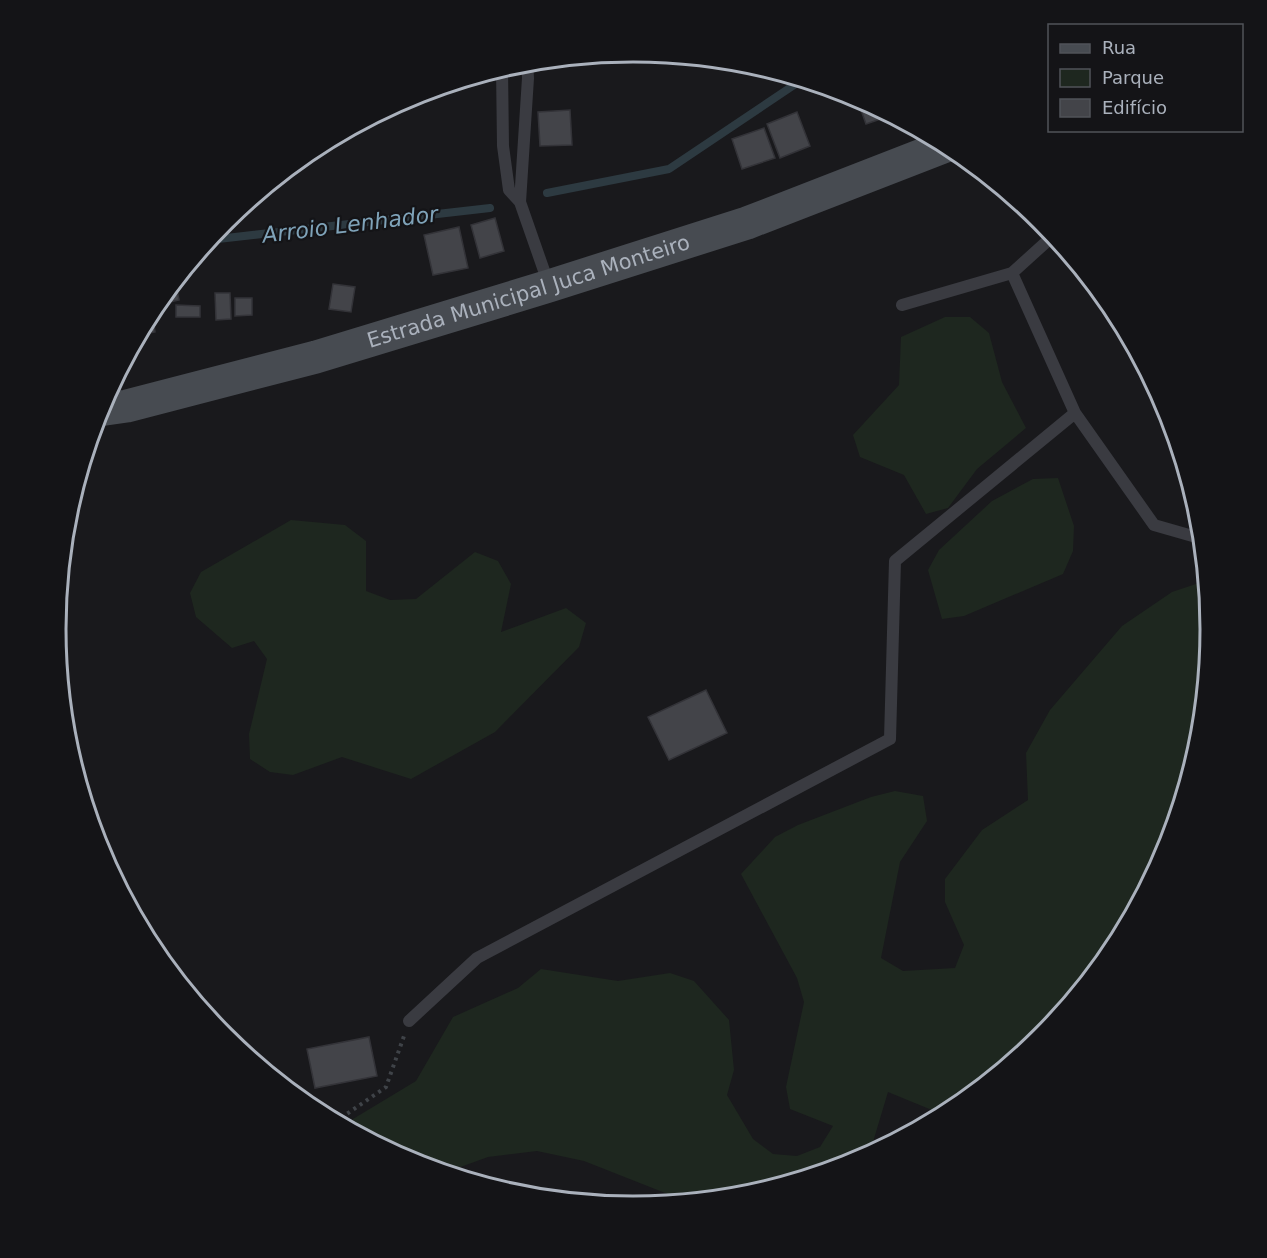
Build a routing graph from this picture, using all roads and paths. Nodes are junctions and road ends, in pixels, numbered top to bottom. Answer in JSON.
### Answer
{"nodes":[{"id":1,"x":528,"y":71,"type":"edge"},
{"id":2,"x":502,"y":77,"type":"edge"},
{"id":3,"x":936,"y":150,"type":"edge"},
{"id":4,"x":520,"y":202,"type":"junction"},
{"id":5,"x":1047,"y":241,"type":"edge"},
{"id":6,"x":1012,"y":273,"type":"junction"},
{"id":7,"x":549,"y":286,"type":"junction"},
{"id":8,"x":902,"y":305,"type":"dead end"},
{"id":9,"x":111,"y":408,"type":"edge"},
{"id":10,"x":1076,"y":413,"type":"junction"},
{"id":11,"x":1193,"y":536,"type":"edge"},
{"id":12,"x":410,"y":1021,"type":"joint"},
{"id":13,"x":344,"y":1116,"type":"edge"}],
"edges":[{"from":1,"to":4,"type":"lane"},
{"from":2,"to":4,"type":"lane"},
{"from":3,"to":7,"type":"street","name":"Estrada Municipal Juca Monteiro"},
{"from":4,"to":7,"type":"lane"},
{"from":5,"to":6,"type":"lane"},
{"from":6,"to":8,"type":"lane"},
{"from":6,"to":10,"type":"lane"},
{"from":7,"to":9,"type":"street","name":"Estrada Municipal Juca Monteiro"},
{"from":10,"to":11,"type":"lane"},
{"from":10,"to":12,"type":"lane"},
{"from":12,"to":13,"type":"path"}]}
